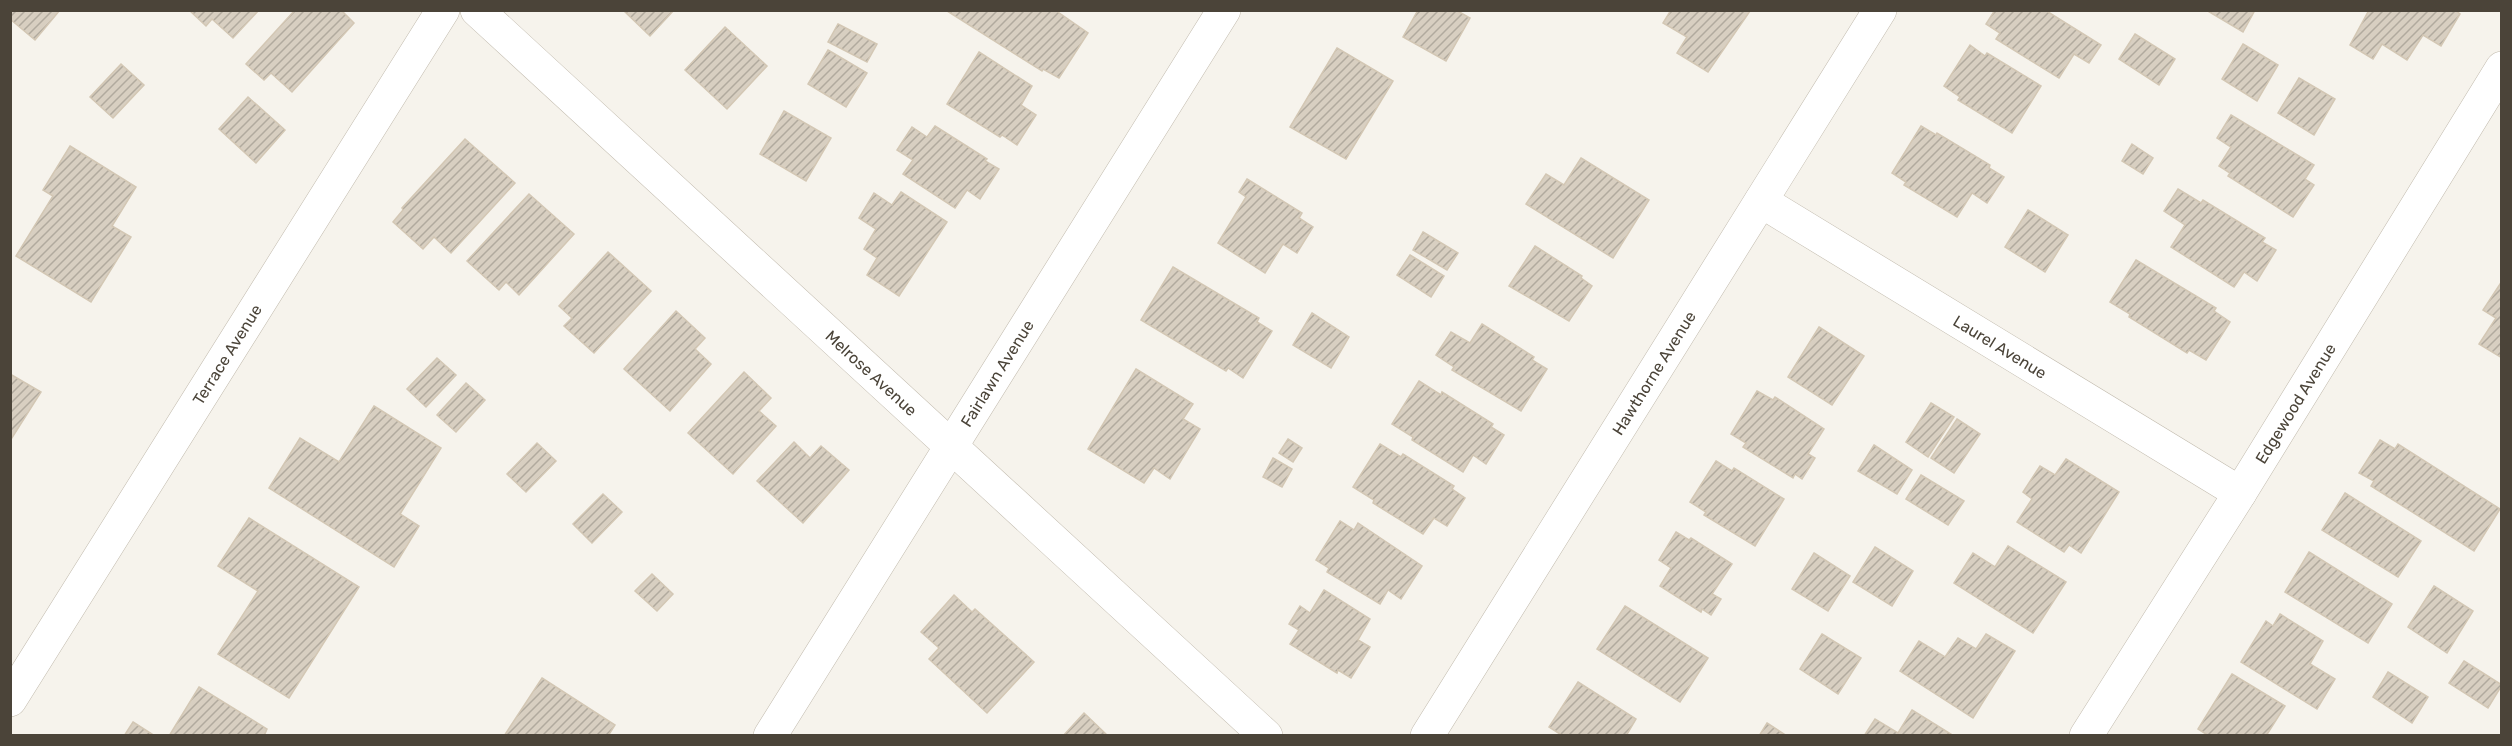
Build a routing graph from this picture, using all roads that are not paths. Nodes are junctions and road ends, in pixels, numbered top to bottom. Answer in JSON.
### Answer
{"nodes":[{"id":1,"x":443,"y":10,"type":"edge"},
{"id":2,"x":477,"y":10,"type":"edge"},
{"id":3,"x":1224,"y":10,"type":"edge"},
{"id":4,"x":1880,"y":10,"type":"edge"},
{"id":5,"x":2502,"y":68,"type":"edge"},
{"id":6,"x":1761,"y":201,"type":"junction"},
{"id":7,"x":951,"y":445,"type":"junction"},
{"id":8,"x":2240,"y":493,"type":"junction"},
{"id":9,"x":10,"y":700,"type":"edge"},
{"id":10,"x":770,"y":735,"type":"edge"},
{"id":11,"x":1266,"y":735,"type":"edge"},
{"id":12,"x":1427,"y":735,"type":"edge"},
{"id":13,"x":2086,"y":735,"type":"edge"}],
"edges":[{"from":1,"to":9,"type":"street","name":"Terrace Avenue"},
{"from":2,"to":7,"type":"street","name":"Melrose Avenue"},
{"from":3,"to":7,"type":"street","name":"Fairlawn Avenue"},
{"from":4,"to":6,"type":"street","name":"Hawthorne Avenue"},
{"from":5,"to":8,"type":"street","name":"Edgewood Avenue"},
{"from":6,"to":8,"type":"street","name":"Laurel Avenue"},
{"from":6,"to":12,"type":"street","name":"Hawthorne Avenue"},
{"from":7,"to":10,"type":"street","name":"Fairlawn Avenue"},
{"from":7,"to":11,"type":"street","name":"Melrose Avenue"},
{"from":8,"to":13,"type":"street","name":"Edgewood Avenue"}]}
